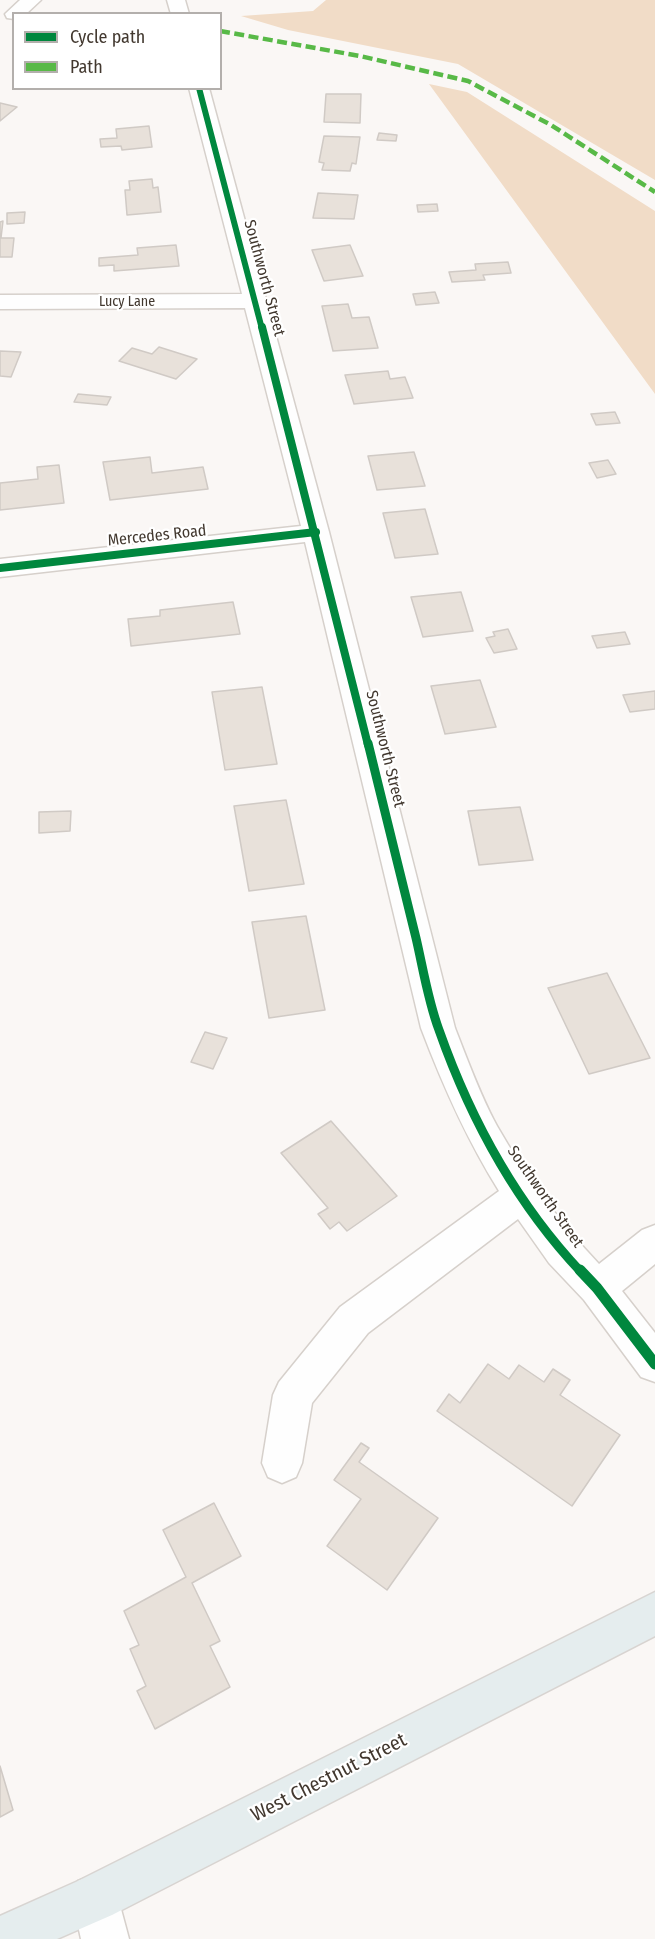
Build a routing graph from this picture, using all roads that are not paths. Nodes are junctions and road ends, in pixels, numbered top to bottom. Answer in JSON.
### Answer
{"nodes":[{"id":1,"x":33,"y":0,"type":"edge"},
{"id":2,"x":17,"y":12,"type":"edge"},
{"id":3,"x":200,"y":90,"type":"edge"},
{"id":4,"x":254,"y":301,"type":"junction"},
{"id":5,"x":0,"y":302,"type":"edge"},
{"id":6,"x":316,"y":532,"type":"junction"},
{"id":7,"x":0,"y":568,"type":"edge"},
{"id":8,"x":522,"y":1195,"type":"junction"},
{"id":9,"x":655,"y":1242,"type":"edge"},
{"id":10,"x":598,"y":1291,"type":"junction"},
{"id":11,"x":655,"y":1335,"type":"edge"},
{"id":12,"x":655,"y":1364,"type":"edge"},
{"id":13,"x":282,"y":1463,"type":"dead end"},
{"id":14,"x":655,"y":1613,"type":"edge"},
{"id":15,"x":100,"y":1918,"type":"edge"},
{"id":16,"x":2,"y":1939,"type":"edge"}],
"edges":[{"from":1,"to":2,"type":"street"},
{"from":3,"to":4,"type":"street","name":"Southworth Street"},
{"from":4,"to":5,"type":"street","name":"Lucy Lane"},
{"from":4,"to":6,"type":"street","name":"Southworth Street"},
{"from":6,"to":7,"type":"street","name":"Mercedes Road"},
{"from":6,"to":8,"type":"street","name":"Southworth Street"},
{"from":8,"to":10,"type":"street","name":"Southworth Street"},
{"from":8,"to":13,"type":"street"},
{"from":9,"to":10,"type":"street"},
{"from":10,"to":11,"type":"street","name":"Southworth Street"},
{"from":10,"to":12,"type":"street","name":"Southworth Street"},
{"from":14,"to":15,"type":"main road","name":"West Chestnut Street"},
{"from":15,"to":16,"type":"main road","name":"West Chestnut Street"}]}
